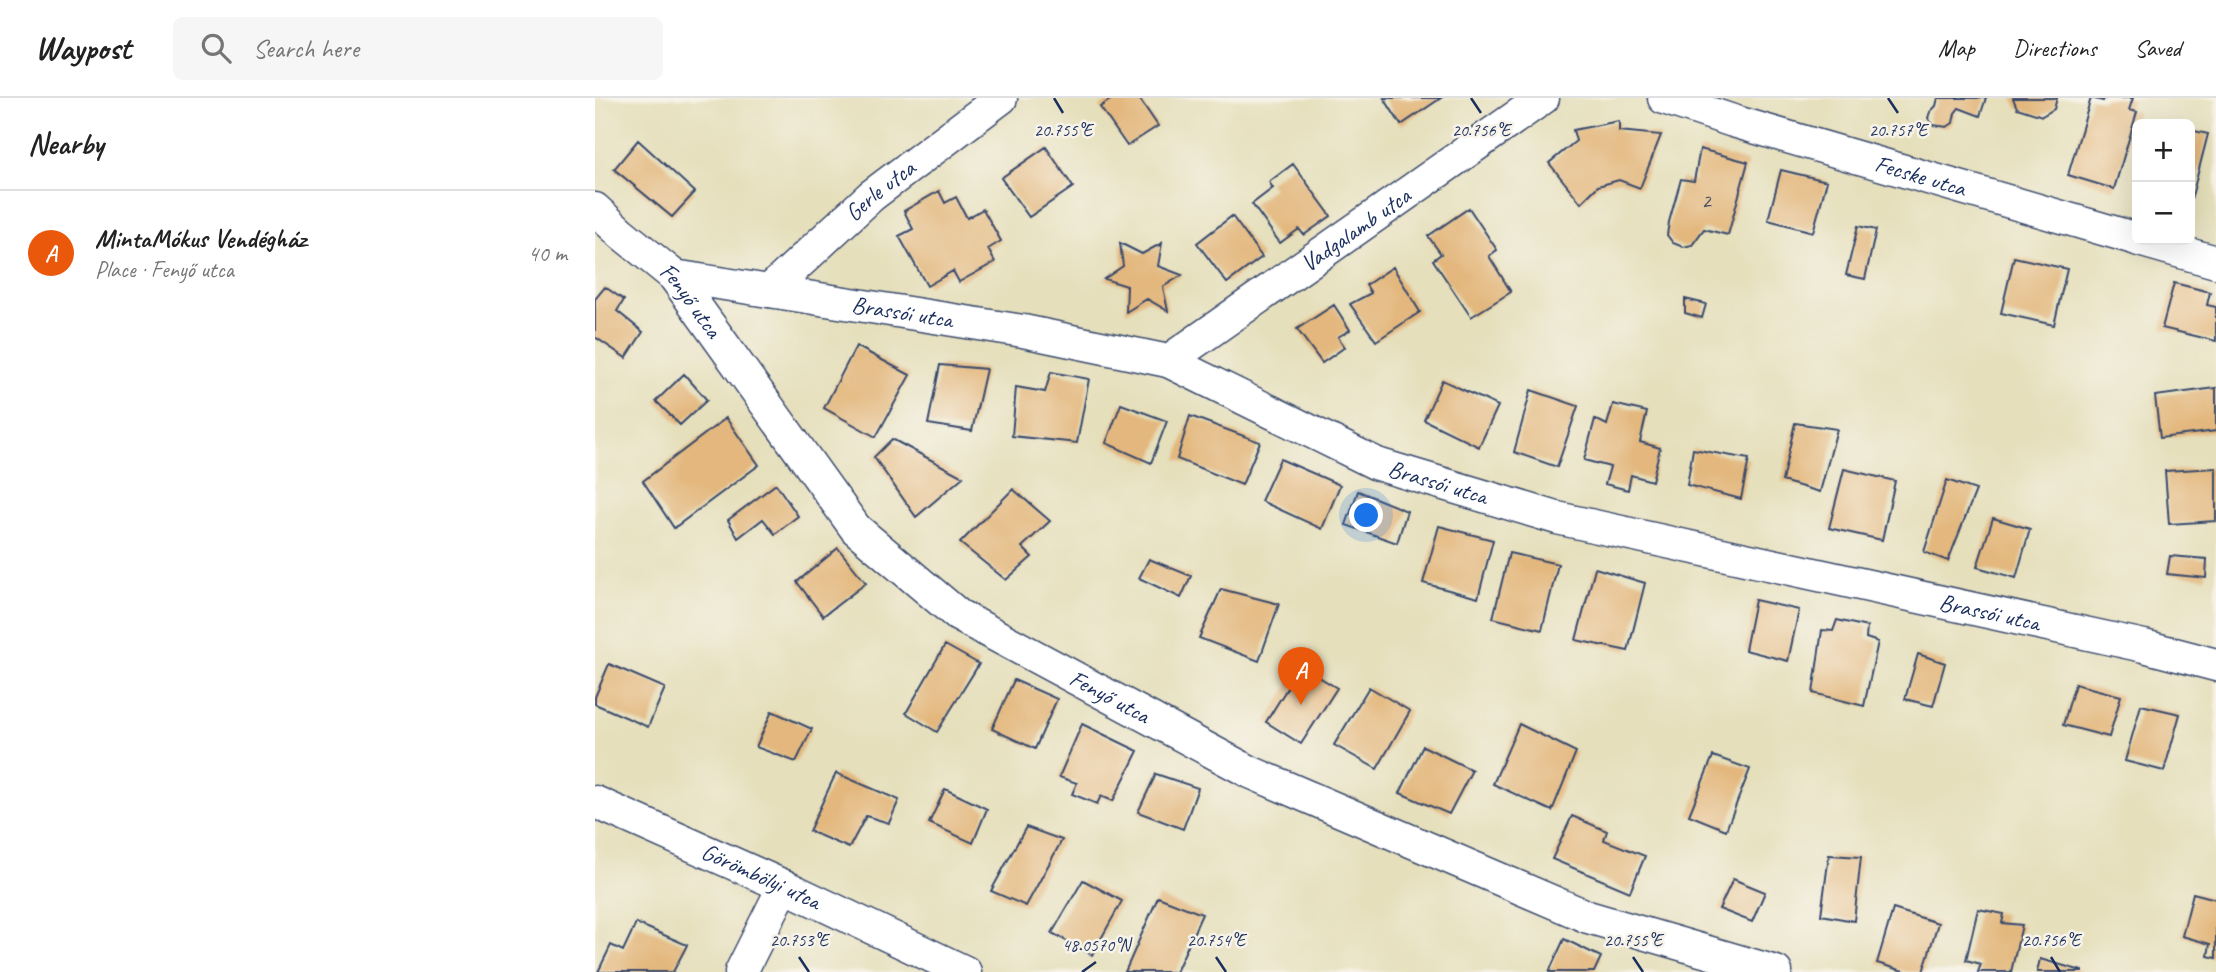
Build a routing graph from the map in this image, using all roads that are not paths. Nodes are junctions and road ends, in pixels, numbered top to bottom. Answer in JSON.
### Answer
{"nodes":[{"id":1,"x":1001,"y":98,"type":"edge"},
{"id":2,"x":1543,"y":98,"type":"edge"},
{"id":3,"x":1664,"y":98,"type":"edge"},
{"id":4,"x":595,"y":209,"type":"edge"},
{"id":5,"x":2132,"y":238,"type":"edge"},
{"id":6,"x":2156,"y":245,"type":"edge"},
{"id":7,"x":2216,"y":262,"type":"edge"},
{"id":8,"x":674,"y":276,"type":"junction"},
{"id":9,"x":769,"y":291,"type":"junction"},
{"id":10,"x":1168,"y":361,"type":"junction"},
{"id":11,"x":2216,"y":665,"type":"edge"},
{"id":12,"x":595,"y":802,"type":"edge"},
{"id":13,"x":784,"y":886,"type":"junction"},
{"id":14,"x":741,"y":972,"type":"edge"},
{"id":15,"x":965,"y":972,"type":"edge"},
{"id":16,"x":1776,"y":972,"type":"edge"}],
"edges":[{"from":1,"to":9,"type":"street","name":"Gerle utca"},
{"from":2,"to":10,"type":"street","name":"Vadgalamb utca"},
{"from":3,"to":5,"type":"street","name":"Fecske utca"},
{"from":4,"to":8,"type":"street","name":"Fenyő utca"},
{"from":6,"to":7,"type":"street","name":"Fecske utca"},
{"from":8,"to":9,"type":"street","name":"Brassói utca"},
{"from":8,"to":16,"type":"street","name":"Fenyő utca"},
{"from":9,"to":10,"type":"street","name":"Brassói utca"},
{"from":10,"to":11,"type":"street","name":"Brassói utca"},
{"from":12,"to":13,"type":"street","name":"Görömbölyi utca"},
{"from":13,"to":14,"type":"street"},
{"from":13,"to":15,"type":"street","name":"Görömbölyi utca"}]}
